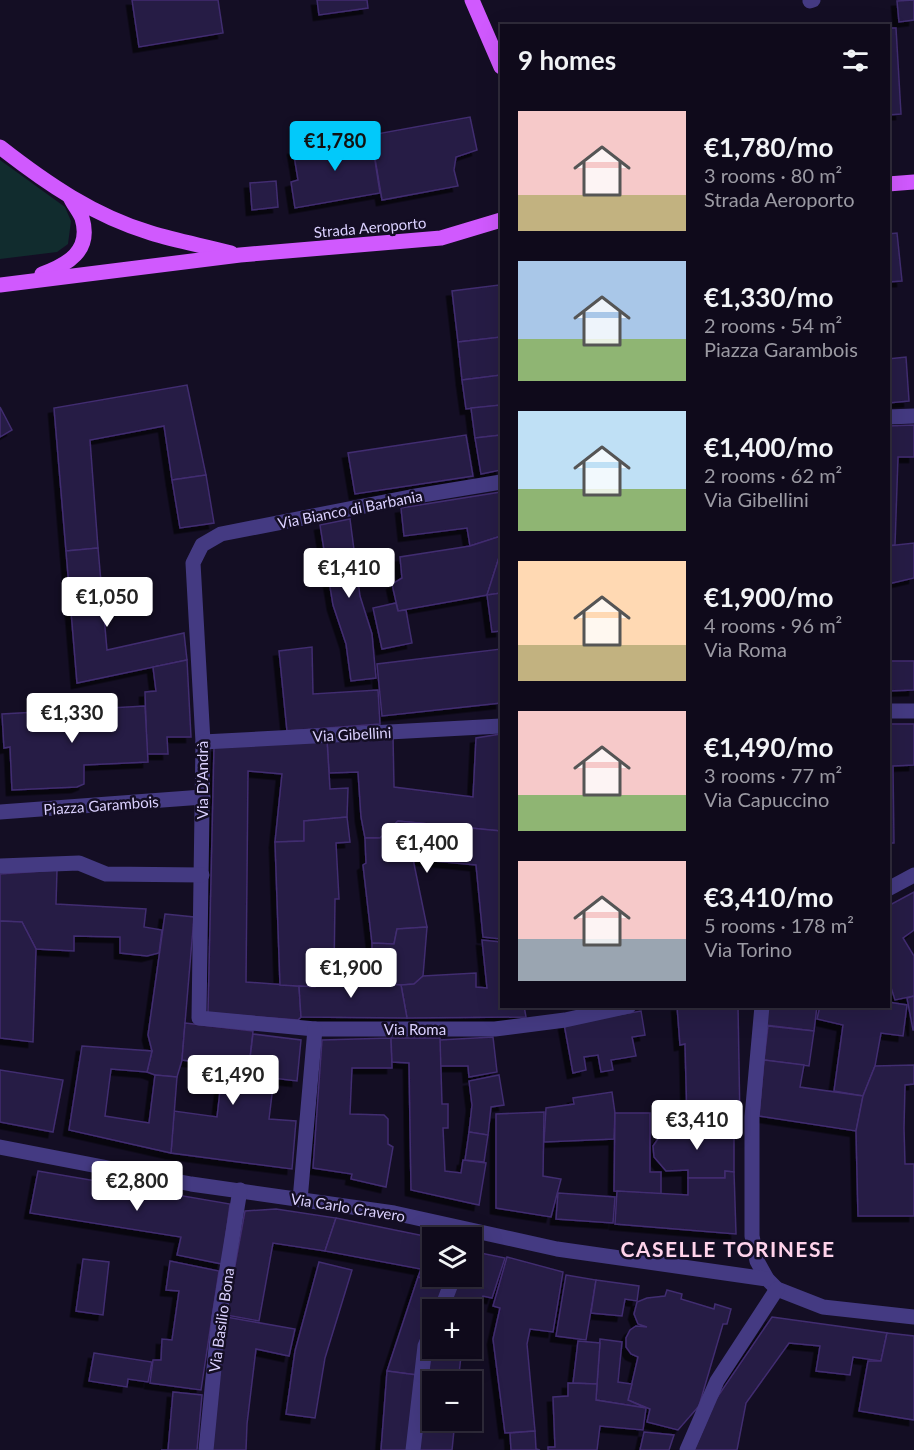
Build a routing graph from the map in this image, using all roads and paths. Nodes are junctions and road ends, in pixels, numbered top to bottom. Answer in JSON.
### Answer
{"nodes":[{"id":1,"x":472,"y":0,"type":"edge"},
{"id":2,"x":500,"y":65,"type":"edge"},
{"id":3,"x":0,"y":147,"type":"edge"},
{"id":4,"x":914,"y":182,"type":"edge"},
{"id":5,"x":890,"y":184,"type":"edge"},
{"id":6,"x":70,"y":197,"type":"junction"},
{"id":7,"x":500,"y":220,"type":"edge"},
{"id":8,"x":240,"y":255,"type":"junction"},
{"id":9,"x":19,"y":283,"type":"junction"},
{"id":10,"x":0,"y":285,"type":"edge"},
{"id":11,"x":0,"y":291,"type":"edge"},
{"id":12,"x":914,"y":416,"type":"edge"},
{"id":13,"x":890,"y":417,"type":"edge"},
{"id":14,"x":500,"y":482,"type":"edge"},
{"id":15,"x":202,"y":545,"type":"joint"},
{"id":16,"x":890,"y":711,"type":"edge"},
{"id":17,"x":914,"y":711,"type":"edge"},
{"id":18,"x":500,"y":726,"type":"edge"},
{"id":19,"x":203,"y":742,"type":"junction"},
{"id":20,"x":203,"y":797,"type":"junction"},
{"id":21,"x":0,"y":812,"type":"edge"},
{"id":22,"x":0,"y":866,"type":"edge"},
{"id":23,"x":202,"y":875,"type":"junction"},
{"id":24,"x":914,"y":875,"type":"edge"},
{"id":25,"x":890,"y":888,"type":"edge"},
{"id":26,"x":620,"y":1008,"type":"edge"},
{"id":27,"x":762,"y":1008,"type":"edge"},
{"id":28,"x":199,"y":1018,"type":"joint"},
{"id":29,"x":315,"y":1029,"type":"junction"},
{"id":30,"x":0,"y":1147,"type":"edge"},
{"id":31,"x":240,"y":1191,"type":"junction"},
{"id":32,"x":300,"y":1200,"type":"junction"},
{"id":33,"x":445,"y":1227,"type":"edge"},
{"id":34,"x":482,"y":1236,"type":"edge"},
{"id":35,"x":772,"y":1284,"type":"junction"},
{"id":36,"x":914,"y":1317,"type":"edge"},
{"id":37,"x":424,"y":1359,"type":"edge"},
{"id":38,"x":206,"y":1450,"type":"edge"},
{"id":39,"x":413,"y":1450,"type":"edge"},
{"id":40,"x":687,"y":1450,"type":"edge"}],
"edges":[{"from":1,"to":2,"type":"main road"},
{"from":3,"to":6,"type":"main road"},
{"from":4,"to":5,"type":"main road"},
{"from":6,"to":8,"type":"main road"},
{"from":6,"to":9,"type":"main road"},
{"from":7,"to":8,"type":"main road","name":"Strada Aeroporto"},
{"from":8,"to":9,"type":"main road","name":"Strada Aeroporto"},
{"from":9,"to":10,"type":"main road"},
{"from":9,"to":11,"type":"main road"},
{"from":12,"to":13,"type":"street"},
{"from":14,"to":15,"type":"street","name":"Via Bianco di Barbania"},
{"from":15,"to":19,"type":"street","name":"Via D'Andrà"},
{"from":16,"to":17,"type":"street"},
{"from":18,"to":19,"type":"street","name":"Via Gibellini"},
{"from":19,"to":20,"type":"street","name":"Via D'Andrà"},
{"from":20,"to":21,"type":"street","name":"Piazza Garambois"},
{"from":20,"to":23,"type":"street","name":"Via D'Andrà"},
{"from":22,"to":23,"type":"street"},
{"from":23,"to":28,"type":"street","name":"Via D'Andrà"},
{"from":24,"to":25,"type":"street"},
{"from":26,"to":29,"type":"street","name":"Via Roma"},
{"from":27,"to":35,"type":"street"},
{"from":28,"to":29,"type":"street","name":"Via Roma"},
{"from":29,"to":32,"type":"street"},
{"from":30,"to":31,"type":"street","name":"Via Carlo Cravero"},
{"from":31,"to":32,"type":"street","name":"Via Carlo Cravero"},
{"from":31,"to":38,"type":"street","name":"Via Basilio Bona"},
{"from":32,"to":33,"type":"street","name":"Via Carlo Cravero"},
{"from":34,"to":35,"type":"street","name":"Via Carlo Cravero"},
{"from":35,"to":36,"type":"street","name":"Via Carlo Cravero"},
{"from":35,"to":40,"type":"street"},
{"from":37,"to":39,"type":"street"}]}
